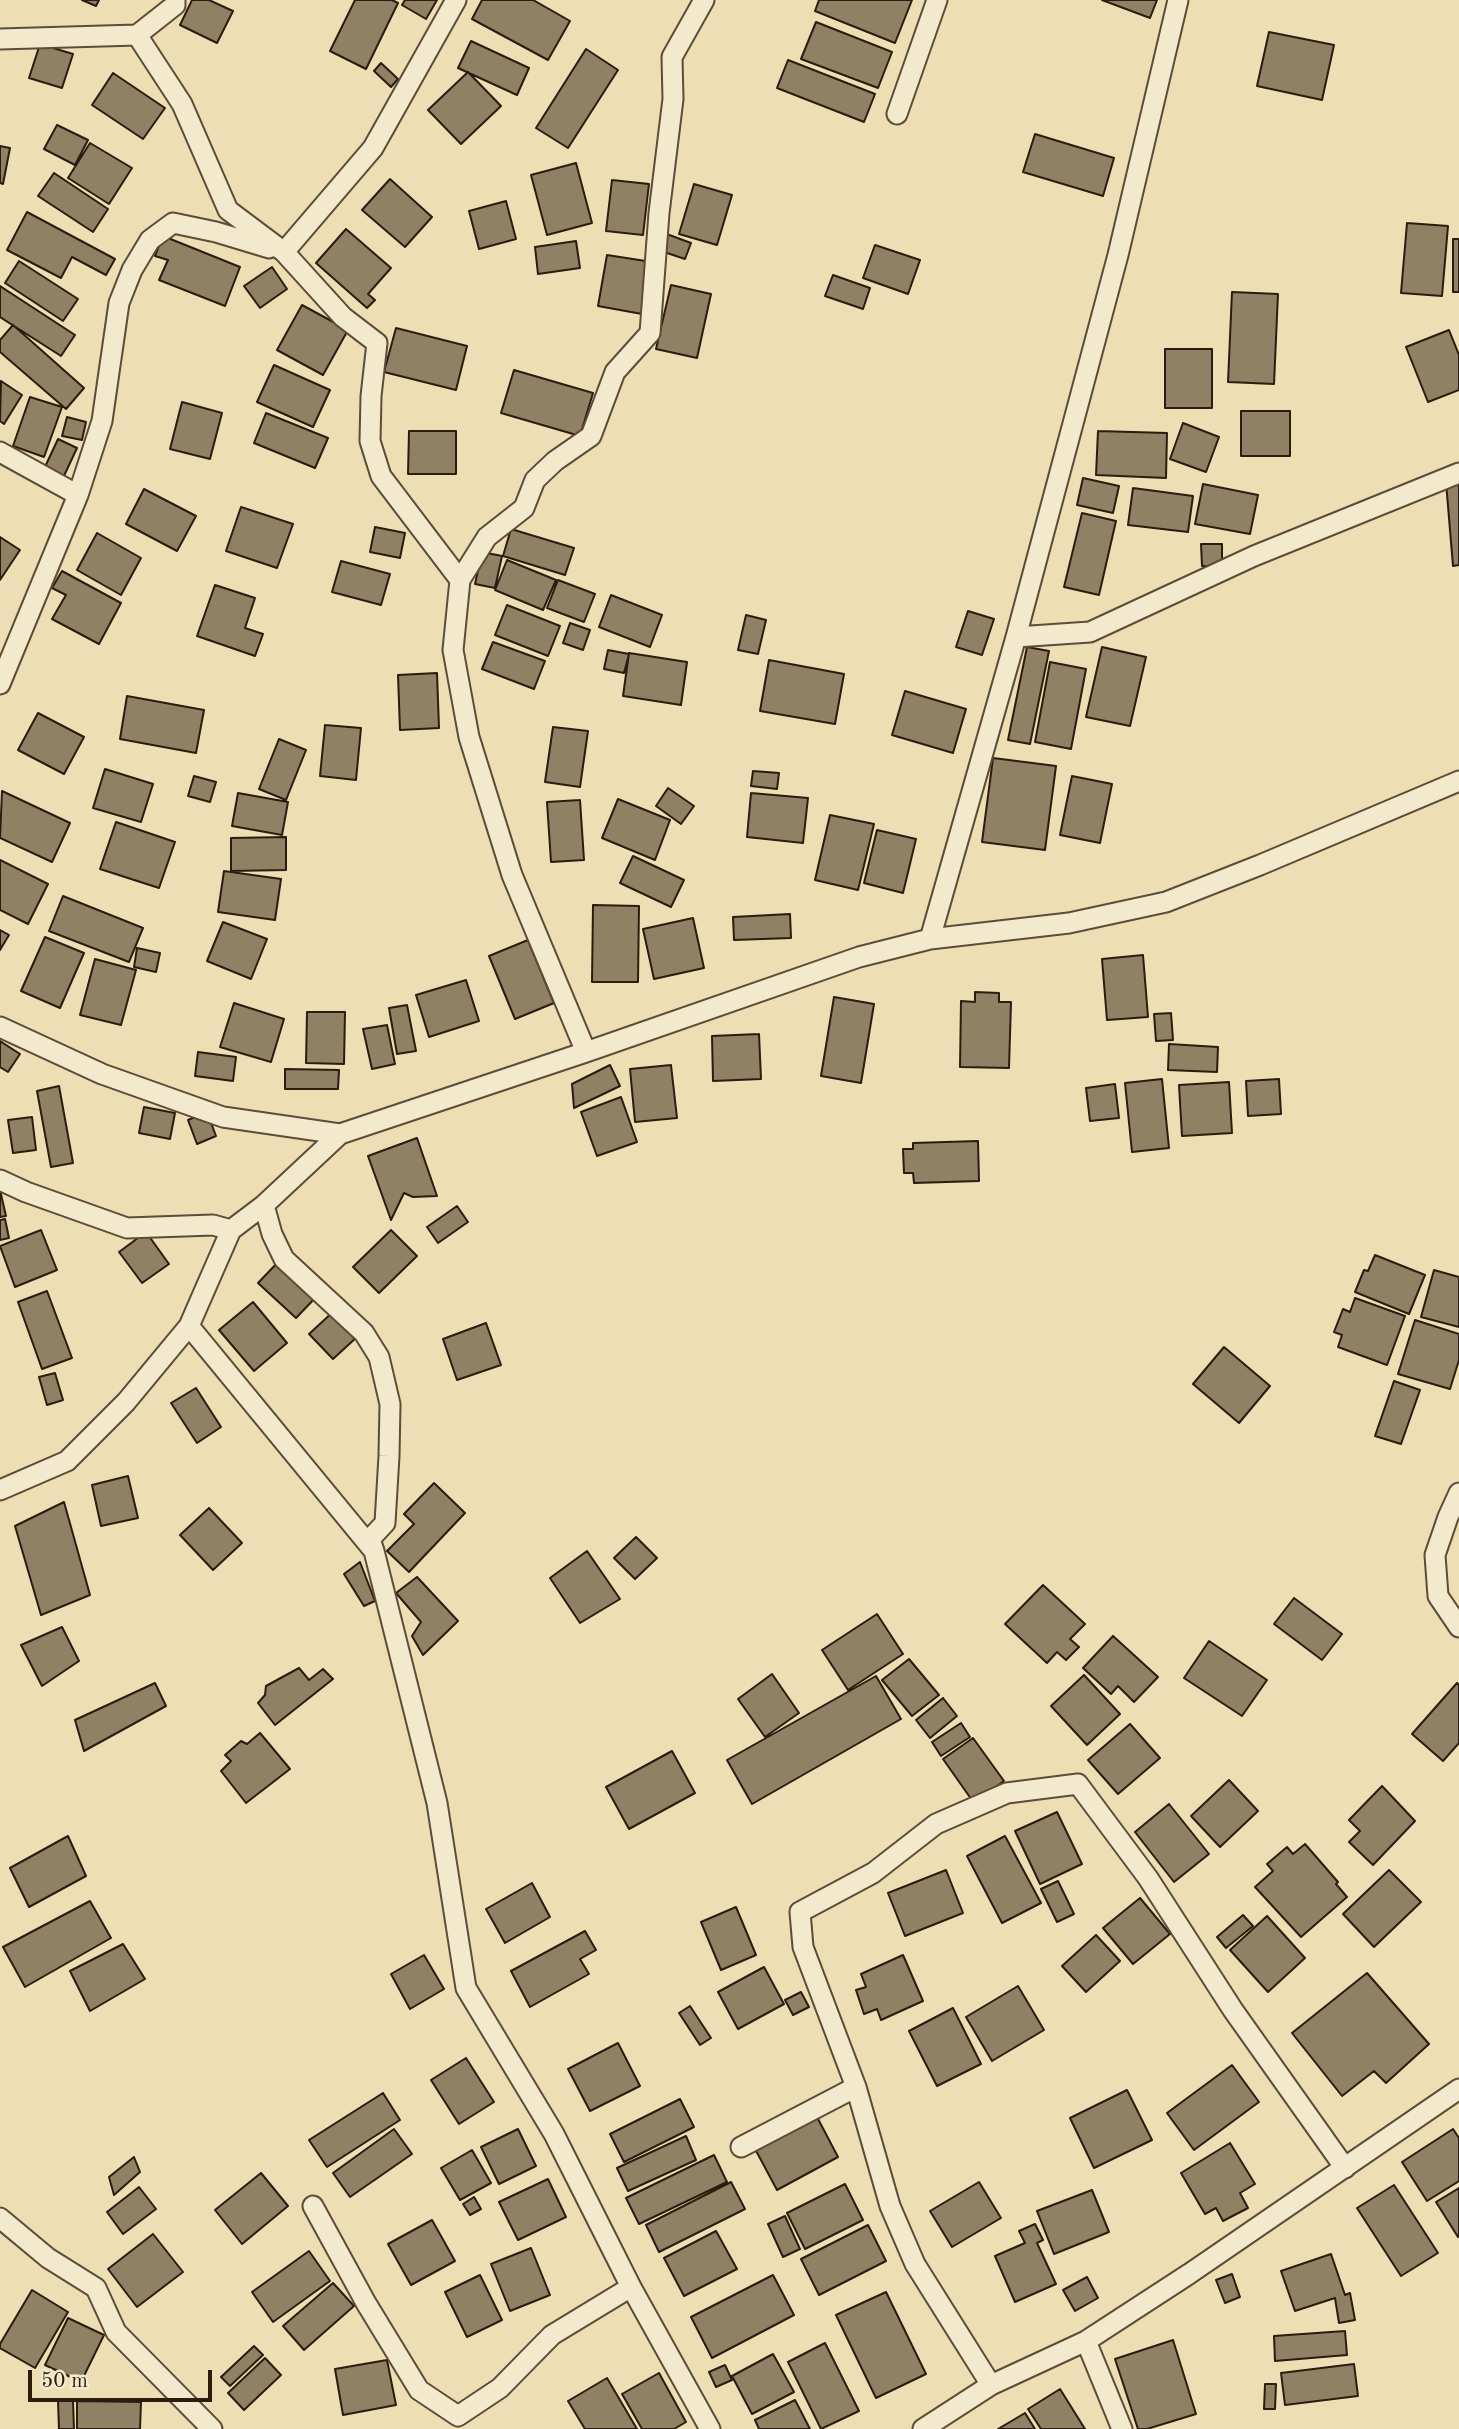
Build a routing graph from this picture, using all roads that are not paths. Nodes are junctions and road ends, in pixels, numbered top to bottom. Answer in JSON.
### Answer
{"nodes":[{"id":1,"x":175,"y":0,"type":"edge"},
{"id":2,"x":456,"y":0,"type":"edge"},
{"id":3,"x":704,"y":0,"type":"edge"},
{"id":4,"x":937,"y":0,"type":"edge"},
{"id":5,"x":1178,"y":0,"type":"edge"},
{"id":6,"x":137,"y":35,"type":"junction"},
{"id":7,"x":0,"y":39,"type":"edge"},
{"id":8,"x":897,"y":114,"type":"dead end"},
{"id":9,"x":284,"y":253,"type":"junction"},
{"id":10,"x":0,"y":452,"type":"edge"},
{"id":11,"x":1459,"y":473,"type":"edge"},
{"id":12,"x":78,"y":495,"type":"junction"},
{"id":13,"x":460,"y":580,"type":"junction"},
{"id":14,"x":1016,"y":637,"type":"junction"},
{"id":15,"x":0,"y":684,"type":"edge"},
{"id":16,"x":1459,"y":781,"type":"edge"},
{"id":17,"x":930,"y":939,"type":"junction"},
{"id":18,"x":0,"y":1027,"type":"edge"},
{"id":19,"x":586,"y":1052,"type":"junction"},
{"id":20,"x":340,"y":1134,"type":"junction"},
{"id":21,"x":0,"y":1180,"type":"edge"},
{"id":22,"x":264,"y":1205,"type":"junction"},
{"id":23,"x":232,"y":1230,"type":"junction"},
{"id":24,"x":189,"y":1326,"type":"junction"},
{"id":25,"x":0,"y":1490,"type":"edge"},
{"id":26,"x":1459,"y":1493,"type":"edge"},
{"id":27,"x":374,"y":1551,"type":"junction"},
{"id":28,"x":1459,"y":1627,"type":"edge"},
{"id":29,"x":856,"y":2087,"type":"junction"},
{"id":30,"x":1459,"y":2089,"type":"edge"},
{"id":31,"x":741,"y":2147,"type":"dead end"},
{"id":32,"x":1345,"y":2168,"type":"junction"},
{"id":33,"x":313,"y":2206,"type":"dead end"},
{"id":34,"x":0,"y":2218,"type":"edge"},
{"id":35,"x":631,"y":2287,"type":"junction"},
{"id":36,"x":1086,"y":2341,"type":"junction"},
{"id":37,"x":991,"y":2385,"type":"junction"},
{"id":38,"x":457,"y":2423,"type":"edge"},
{"id":39,"x":212,"y":2429,"type":"edge"},
{"id":40,"x":710,"y":2429,"type":"edge"},
{"id":41,"x":923,"y":2429,"type":"edge"},
{"id":42,"x":1122,"y":2429,"type":"edge"}],
"edges":[{"from":1,"to":6,"type":"street"},
{"from":2,"to":9,"type":"street"},
{"from":3,"to":13,"type":"street"},
{"from":4,"to":8,"type":"street"},
{"from":5,"to":14,"type":"street"},
{"from":6,"to":7,"type":"street"},
{"from":6,"to":9,"type":"street"},
{"from":9,"to":12,"type":"street"},
{"from":9,"to":13,"type":"street"},
{"from":10,"to":12,"type":"street"},
{"from":11,"to":14,"type":"street"},
{"from":12,"to":15,"type":"street"},
{"from":13,"to":19,"type":"street"},
{"from":14,"to":17,"type":"street"},
{"from":16,"to":17,"type":"street"},
{"from":17,"to":19,"type":"street"},
{"from":18,"to":20,"type":"street"},
{"from":19,"to":20,"type":"street"},
{"from":20,"to":22,"type":"street"},
{"from":21,"to":23,"type":"street"},
{"from":22,"to":23,"type":"street"},
{"from":22,"to":27,"type":"street"},
{"from":23,"to":24,"type":"street"},
{"from":24,"to":25,"type":"street"},
{"from":24,"to":27,"type":"street"},
{"from":26,"to":28,"type":"street"},
{"from":27,"to":35,"type":"street"},
{"from":29,"to":31,"type":"street"},
{"from":29,"to":32,"type":"street"},
{"from":29,"to":37,"type":"street"},
{"from":30,"to":32,"type":"street"},
{"from":32,"to":36,"type":"street"},
{"from":33,"to":38,"type":"street"},
{"from":34,"to":39,"type":"street"},
{"from":35,"to":38,"type":"street"},
{"from":35,"to":40,"type":"street"},
{"from":36,"to":37,"type":"street"},
{"from":36,"to":42,"type":"street"},
{"from":37,"to":41,"type":"street"}]}
